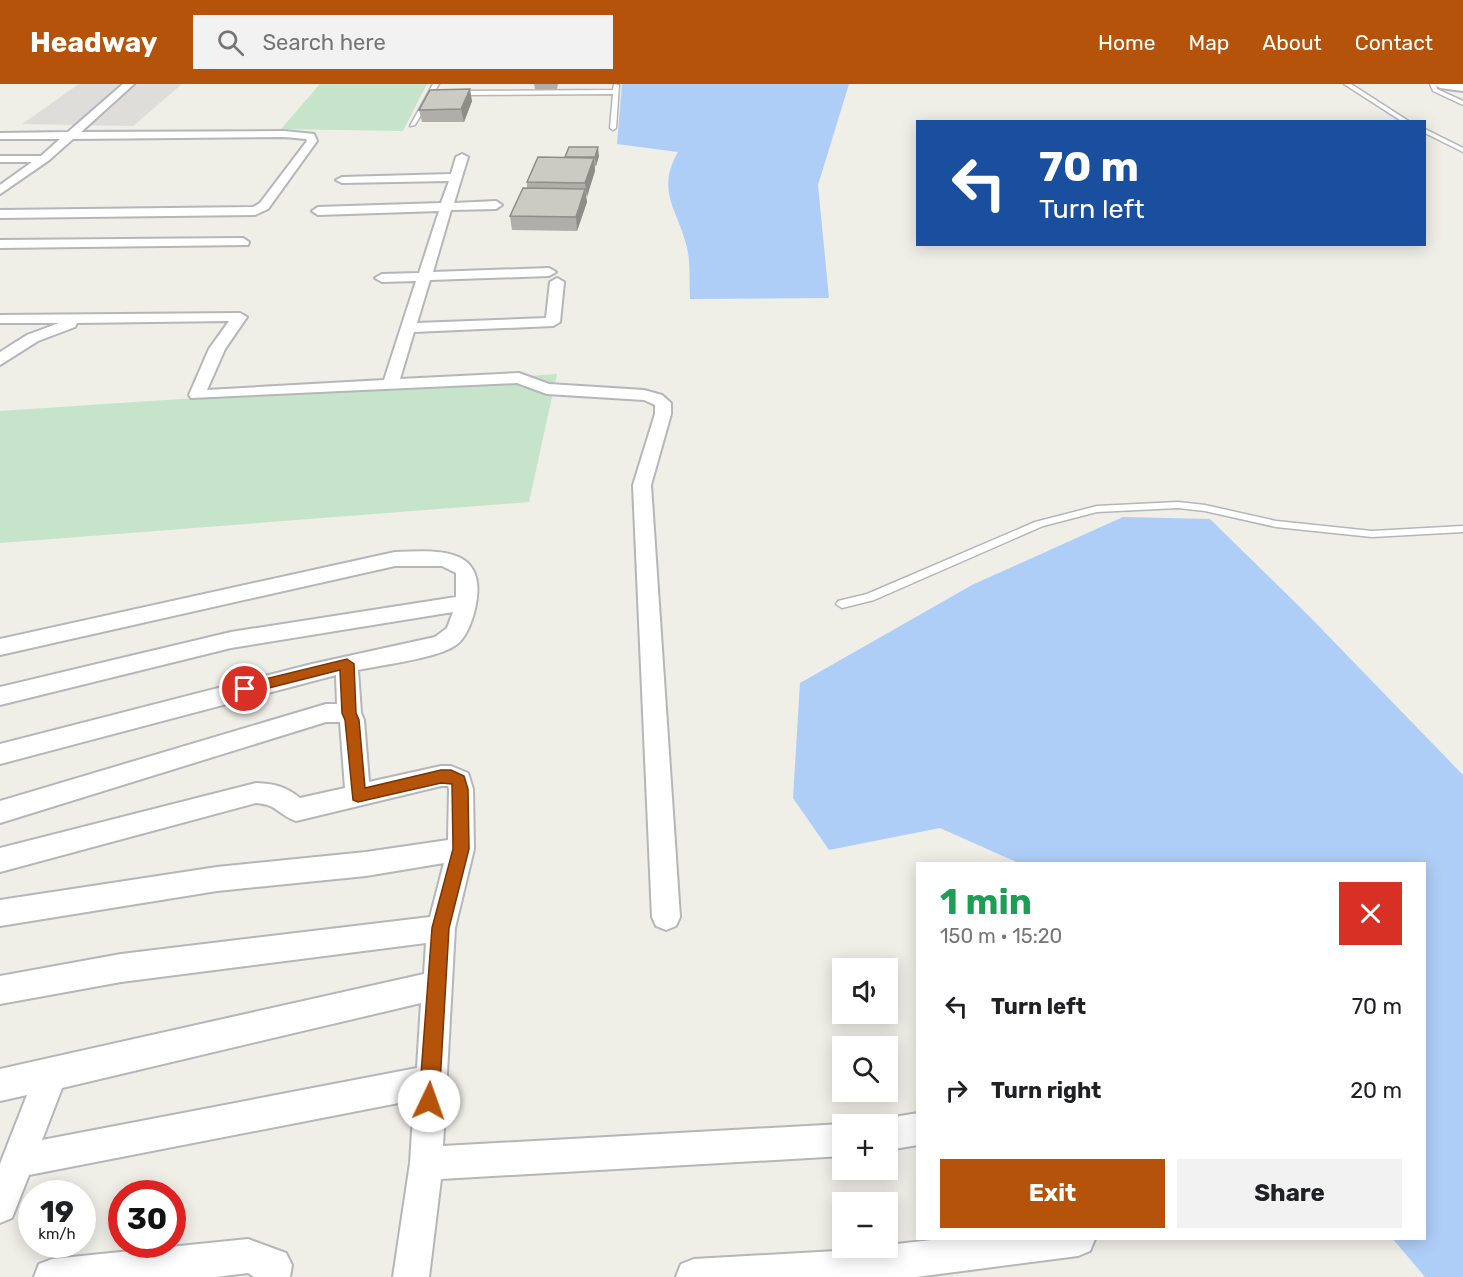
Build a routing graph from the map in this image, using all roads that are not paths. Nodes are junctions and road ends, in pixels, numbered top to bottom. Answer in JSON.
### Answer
{"nodes":[{"id":1,"x":129,"y":84,"type":"edge"},
{"id":2,"x":436,"y":84,"type":"edge"},
{"id":3,"x":616,"y":84,"type":"edge"},
{"id":4,"x":1347,"y":84,"type":"edge"},
{"id":5,"x":1433,"y":84,"type":"edge"},
{"id":6,"x":1440,"y":84,"type":"edge"},
{"id":7,"x":1463,"y":87,"type":"edge"},
{"id":8,"x":616,"y":92,"type":"junction"},
{"id":9,"x":442,"y":93,"type":"edge"},
{"id":10,"x":453,"y":93,"type":"edge"},
{"id":11,"x":430,"y":94,"type":"junction"},
{"id":12,"x":1463,"y":103,"type":"edge"},
{"id":13,"x":1405,"y":120,"type":"edge"},
{"id":14,"x":412,"y":124,"type":"dead end"},
{"id":15,"x":613,"y":128,"type":"dead end"},
{"id":16,"x":1426,"y":132,"type":"edge"},
{"id":17,"x":0,"y":136,"type":"edge"},
{"id":18,"x":72,"y":136,"type":"junction"},
{"id":19,"x":1463,"y":150,"type":"edge"},
{"id":20,"x":462,"y":157,"type":"dead end"},
{"id":21,"x":0,"y":159,"type":"edge"},
{"id":22,"x":44,"y":159,"type":"junction"},
{"id":23,"x":456,"y":177,"type":"junction"},
{"id":24,"x":342,"y":180,"type":"dead end"},
{"id":25,"x":0,"y":190,"type":"edge"},
{"id":26,"x":496,"y":205,"type":"dead end"},
{"id":27,"x":447,"y":207,"type":"junction"},
{"id":28,"x":318,"y":211,"type":"dead end"},
{"id":29,"x":0,"y":214,"type":"edge"},
{"id":30,"x":243,"y":242,"type":"dead end"},
{"id":31,"x":0,"y":244,"type":"edge"},
{"id":32,"x":424,"y":277,"type":"junction"},
{"id":33,"x":382,"y":278,"type":"dead end"},
{"id":34,"x":85,"y":318,"type":"junction"},
{"id":35,"x":0,"y":319,"type":"edge"},
{"id":36,"x":408,"y":328,"type":"junction"},
{"id":37,"x":0,"y":360,"type":"edge"},
{"id":38,"x":391,"y":383,"type":"junction"},
{"id":39,"x":1463,"y":529,"type":"edge"},
{"id":40,"x":465,"y":603,"type":"junction"},
{"id":41,"x":842,"y":604,"type":"dead end"},
{"id":42,"x":0,"y":647,"type":"edge"},
{"id":43,"x":347,"y":664,"type":"junction"},
{"id":44,"x":0,"y":696,"type":"edge"},
{"id":45,"x":349,"y":713,"type":"junction"},
{"id":46,"x":0,"y":754,"type":"edge"},
{"id":47,"x":358,"y":796,"type":"junction"},
{"id":48,"x":0,"y":812,"type":"edge"},
{"id":49,"x":461,"y":849,"type":"junction"},
{"id":50,"x":0,"y":860,"type":"edge"},
{"id":51,"x":0,"y":913,"type":"edge"},
{"id":52,"x":666,"y":917,"type":"dead end"},
{"id":53,"x":441,"y":928,"type":"junction"},
{"id":54,"x":436,"y":985,"type":"junction"},
{"id":55,"x":0,"y":990,"type":"edge"},
{"id":56,"x":51,"y":1075,"type":"junction"},
{"id":57,"x":430,"y":1080,"type":"junction"},
{"id":58,"x":0,"y":1085,"type":"edge"},
{"id":59,"x":916,"y":1129,"type":"edge"},
{"id":60,"x":898,"y":1132,"type":"edge"},
{"id":61,"x":832,"y":1141,"type":"edge"},
{"id":62,"x":18,"y":1161,"type":"junction"},
{"id":63,"x":426,"y":1163,"type":"junction"},
{"id":64,"x":0,"y":1206,"type":"edge"},
{"id":65,"x":1071,"y":1240,"type":"edge"},
{"id":66,"x":833,"y":1274,"type":"edge"},
{"id":67,"x":52,"y":1277,"type":"edge"},
{"id":68,"x":272,"y":1277,"type":"edge"},
{"id":69,"x":411,"y":1277,"type":"edge"},
{"id":70,"x":694,"y":1277,"type":"edge"}],
"edges":[{"from":1,"to":18,"type":"street"},
{"from":2,"to":11,"type":"lane"},
{"from":3,"to":8,"type":"lane"},
{"from":4,"to":13,"type":"lane"},
{"from":5,"to":12,"type":"lane"},
{"from":6,"to":7,"type":"street"},
{"from":8,"to":10,"type":"lane"},
{"from":8,"to":15,"type":"lane"},
{"from":9,"to":11,"type":"lane"},
{"from":11,"to":14,"type":"lane"},
{"from":16,"to":19,"type":"lane"},
{"from":17,"to":18,"type":"street"},
{"from":18,"to":22,"type":"street"},
{"from":18,"to":29,"type":"street"},
{"from":20,"to":23,"type":"street"},
{"from":21,"to":22,"type":"street"},
{"from":22,"to":25,"type":"street"},
{"from":23,"to":24,"type":"street"},
{"from":23,"to":27,"type":"street"},
{"from":26,"to":27,"type":"street"},
{"from":27,"to":28,"type":"street"},
{"from":27,"to":32,"type":"street"},
{"from":30,"to":31,"type":"street"},
{"from":32,"to":33,"type":"street"},
{"from":32,"to":36,"type":"street"},
{"from":32,"to":36,"type":"street"},
{"from":34,"to":35,"type":"street"},
{"from":34,"to":37,"type":"street"},
{"from":34,"to":38,"type":"street"},
{"from":36,"to":38,"type":"street"},
{"from":38,"to":52,"type":"street"},
{"from":39,"to":41,"type":"lane"},
{"from":40,"to":42,"type":"street"},
{"from":40,"to":43,"type":"street"},
{"from":40,"to":44,"type":"street"},
{"from":43,"to":45,"type":"street"},
{"from":43,"to":46,"type":"street"},
{"from":45,"to":47,"type":"street"},
{"from":45,"to":48,"type":"street"},
{"from":47,"to":49,"type":"street"},
{"from":47,"to":50,"type":"street"},
{"from":49,"to":51,"type":"street"},
{"from":49,"to":53,"type":"street"},
{"from":53,"to":54,"type":"street"},
{"from":53,"to":55,"type":"street"},
{"from":54,"to":56,"type":"street"},
{"from":54,"to":57,"type":"street"},
{"from":56,"to":58,"type":"street"},
{"from":56,"to":62,"type":"street"},
{"from":57,"to":62,"type":"street"},
{"from":57,"to":63,"type":"street"},
{"from":59,"to":60,"type":"street"},
{"from":61,"to":63,"type":"street"},
{"from":62,"to":64,"type":"street"},
{"from":63,"to":69,"type":"street"},
{"from":65,"to":66,"type":"street"},
{"from":66,"to":70,"type":"street"},
{"from":67,"to":68,"type":"street"}]}
